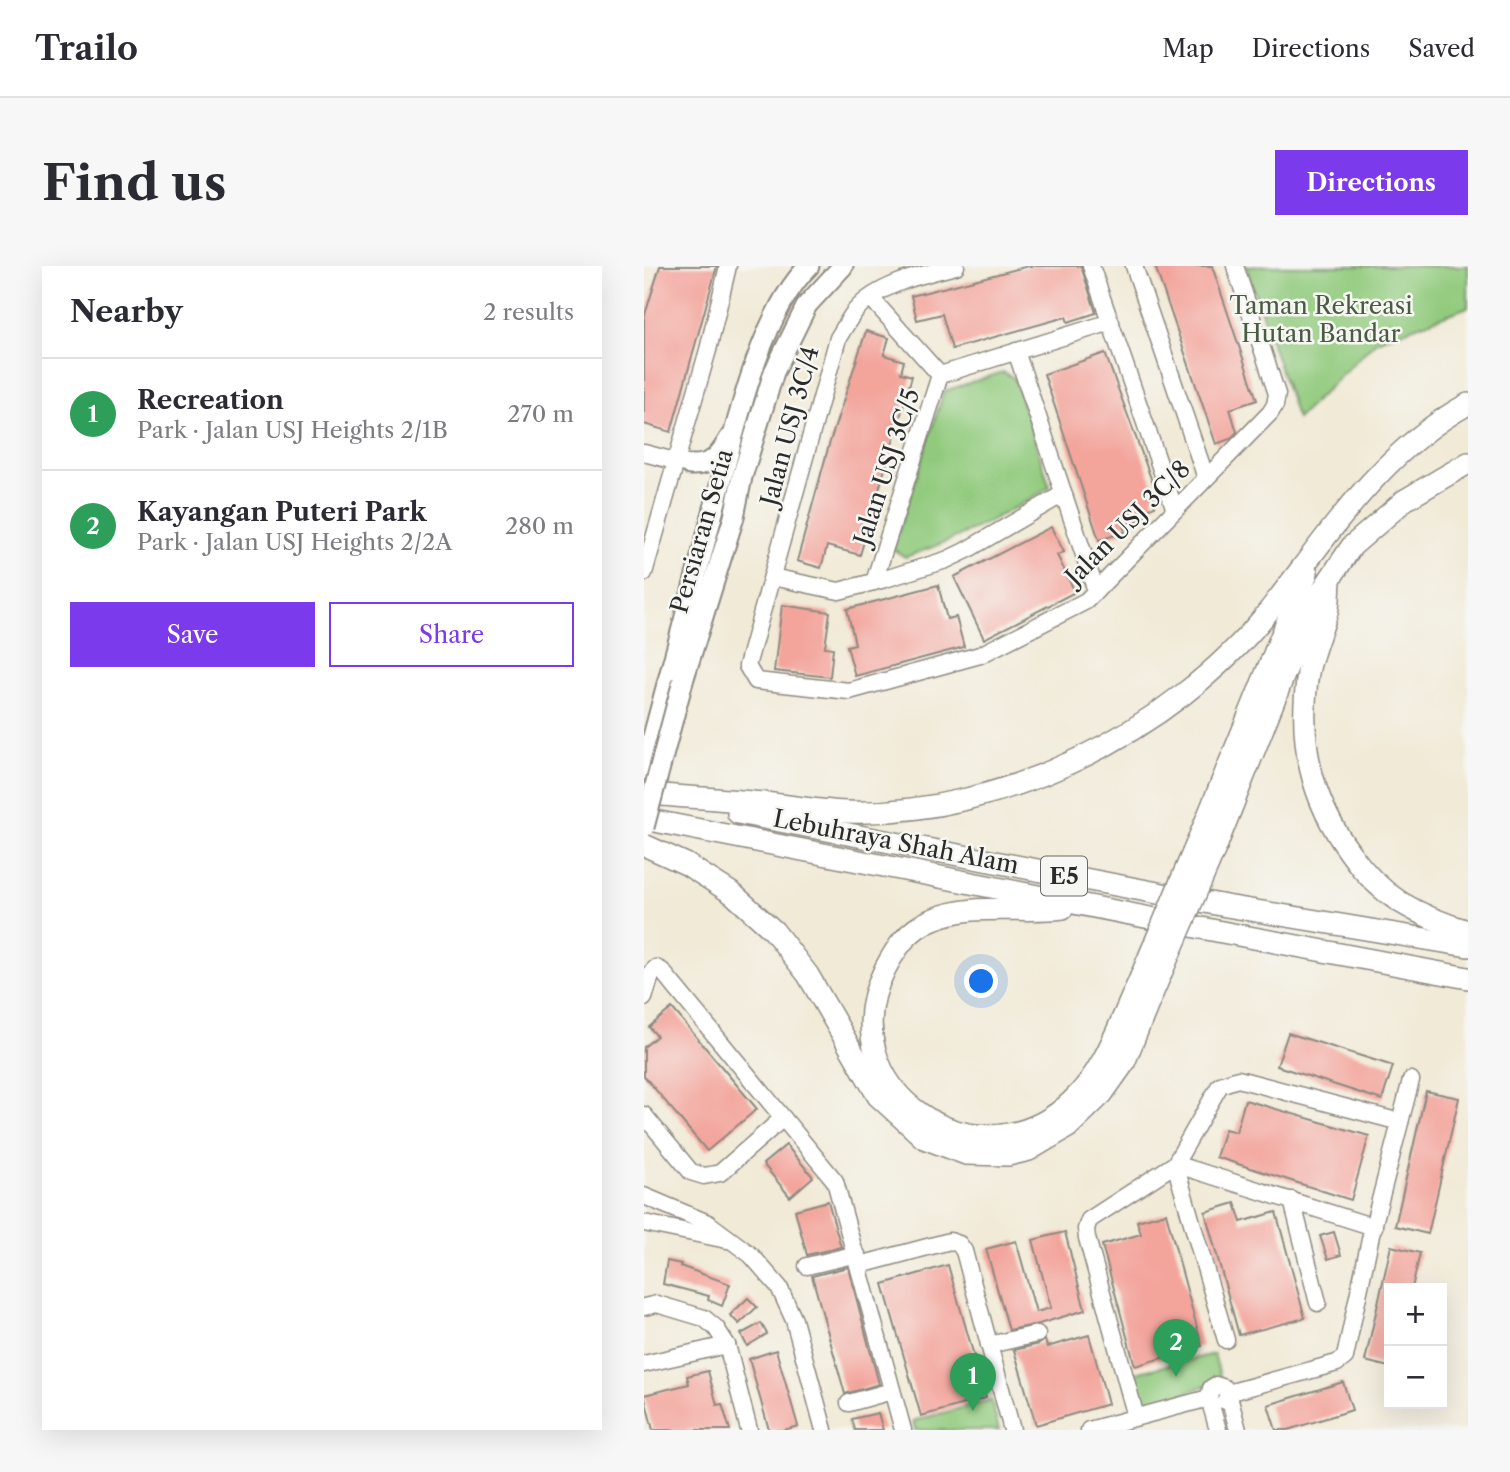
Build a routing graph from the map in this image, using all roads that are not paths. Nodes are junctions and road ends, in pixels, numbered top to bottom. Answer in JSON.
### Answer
{"nodes":[{"id":1,"x":727,"y":266,"type":"edge"},
{"id":2,"x":809,"y":266,"type":"edge"},
{"id":3,"x":843,"y":266,"type":"edge"},
{"id":4,"x":956,"y":266,"type":"edge"},
{"id":5,"x":1091,"y":266,"type":"edge"},
{"id":6,"x":1135,"y":266,"type":"edge"},
{"id":7,"x":1235,"y":266,"type":"edge"},
{"id":8,"x":871,"y":298,"type":"junction"},
{"id":9,"x":1111,"y":322,"type":"junction"},
{"id":10,"x":1016,"y":351,"type":"junction"},
{"id":11,"x":940,"y":375,"type":"junction"},
{"id":12,"x":1468,"y":404,"type":"edge"},
{"id":13,"x":738,"y":423,"type":"junction"},
{"id":14,"x":644,"y":453,"type":"edge"},
{"id":15,"x":683,"y":463,"type":"junction"},
{"id":16,"x":1468,"y":463,"type":"edge"},
{"id":17,"x":733,"y":476,"type":"junction"},
{"id":18,"x":1206,"y":478,"type":"junction"},
{"id":19,"x":1063,"y":494,"type":"junction"},
{"id":20,"x":1175,"y":510,"type":"junction"},
{"id":21,"x":713,"y":513,"type":"junction"},
{"id":22,"x":1318,"y":545,"type":"junction"},
{"id":23,"x":644,"y":573,"type":"edge"},
{"id":24,"x":772,"y":577,"type":"junction"},
{"id":25,"x":1330,"y":578,"type":"junction"},
{"id":26,"x":874,"y":582,"type":"junction"},
{"id":27,"x":1096,"y":591,"type":"junction"},
{"id":28,"x":747,"y":666,"type":"joint"},
{"id":29,"x":675,"y":679,"type":"junction"},
{"id":30,"x":644,"y":770,"type":"edge"},
{"id":31,"x":653,"y":792,"type":"edge"},
{"id":32,"x":644,"y":819,"type":"edge"},
{"id":33,"x":644,"y":827,"type":"edge"},
{"id":34,"x":1208,"y":841,"type":"junction"},
{"id":35,"x":644,"y":845,"type":"edge"},
{"id":36,"x":1086,"y":905,"type":"junction"},
{"id":37,"x":1468,"y":931,"type":"edge"},
{"id":38,"x":1468,"y":946,"type":"edge"},
{"id":39,"x":1468,"y":978,"type":"edge"},
{"id":40,"x":1145,"y":990,"type":"junction"},
{"id":41,"x":644,"y":998,"type":"edge"},
{"id":42,"x":1411,"y":1080,"type":"dead end"},
{"id":43,"x":644,"y":1115,"type":"edge"},
{"id":44,"x":783,"y":1118,"type":"junction"},
{"id":45,"x":1400,"y":1122,"type":"junction"},
{"id":46,"x":1175,"y":1164,"type":"junction"},
{"id":47,"x":644,"y":1196,"type":"edge"},
{"id":48,"x":1292,"y":1200,"type":"junction"},
{"id":49,"x":644,"y":1223,"type":"edge"},
{"id":50,"x":1374,"y":1227,"type":"junction"},
{"id":51,"x":733,"y":1241,"type":"junction"},
{"id":52,"x":858,"y":1259,"type":"junction"},
{"id":53,"x":807,"y":1266,"type":"dead end"},
{"id":54,"x":1318,"y":1303,"type":"dead end"},
{"id":55,"x":644,"y":1307,"type":"edge"},
{"id":56,"x":1037,"y":1334,"type":"dead end"},
{"id":57,"x":1226,"y":1340,"type":"dead end"},
{"id":58,"x":727,"y":1345,"type":"junction"},
{"id":59,"x":989,"y":1345,"type":"junction"},
{"id":60,"x":644,"y":1364,"type":"edge"},
{"id":61,"x":892,"y":1391,"type":"junction"},
{"id":62,"x":1228,"y":1393,"type":"junction"},
{"id":63,"x":1209,"y":1398,"type":"junction"},
{"id":64,"x":849,"y":1403,"type":"dead end"},
{"id":65,"x":1136,"y":1417,"type":"junction"},
{"id":66,"x":750,"y":1430,"type":"edge"},
{"id":67,"x":824,"y":1430,"type":"edge"},
{"id":68,"x":903,"y":1430,"type":"edge"},
{"id":69,"x":1012,"y":1430,"type":"edge"},
{"id":70,"x":1089,"y":1430,"type":"edge"},
{"id":71,"x":1218,"y":1430,"type":"edge"},
{"id":72,"x":1238,"y":1430,"type":"edge"}],
"edges":[{"from":1,"to":15,"type":"street"},
{"from":2,"to":13,"type":"main road","name":"Persiaran Setia"},
{"from":3,"to":17,"type":"main road","name":"Persiaran Setia"},
{"from":4,"to":8,"type":"street","name":"Jalan USJ 3C/4"},
{"from":5,"to":9,"type":"street"},
{"from":6,"to":18,"type":"street"},
{"from":7,"to":18,"type":"street","name":"Jalan USJ 3C/8"},
{"from":8,"to":11,"type":"street"},
{"from":8,"to":24,"type":"street","name":"Jalan USJ 3C/4"},
{"from":9,"to":10,"type":"street","name":"Jalan USJ 3C/5"},
{"from":9,"to":20,"type":"street"},
{"from":10,"to":11,"type":"street","name":"Jalan USJ 3C/5"},
{"from":10,"to":19,"type":"street"},
{"from":11,"to":26,"type":"street","name":"Jalan USJ 3C/5"},
{"from":12,"to":22,"type":"highway"},
{"from":13,"to":15,"type":"main road"},
{"from":13,"to":17,"type":"main road","name":"Persiaran Setia"},
{"from":14,"to":15,"type":"street"},
{"from":15,"to":17,"type":"street"},
{"from":15,"to":21,"type":"main road"},
{"from":15,"to":23,"type":"street"},
{"from":16,"to":25,"type":"highway"},
{"from":17,"to":21,"type":"main road","name":"Persiaran Setia"},
{"from":17,"to":29,"type":"main road","name":"Persiaran Setia"},
{"from":18,"to":20,"type":"street","name":"Jalan USJ 3C/8"},
{"from":19,"to":26,"type":"street"},
{"from":19,"to":27,"type":"street"},
{"from":20,"to":27,"type":"street","name":"Jalan USJ 3C/8"},
{"from":21,"to":29,"type":"main road","name":"Persiaran Setia"},
{"from":22,"to":31,"type":"highway"},
{"from":22,"to":34,"type":"highway"},
{"from":24,"to":26,"type":"street"},
{"from":24,"to":28,"type":"street","name":"Jalan USJ 3C/4"},
{"from":25,"to":34,"type":"highway"},
{"from":25,"to":37,"type":"highway"},
{"from":27,"to":28,"type":"street","name":"Jalan USJ 3C/8"},
{"from":29,"to":30,"type":"main road","name":"Persiaran Setia"},
{"from":29,"to":33,"type":"main road","name":"Persiaran Setia","bridge":true},
{"from":31,"to":38,"type":"highway","name":"Lebuhraya Shah Alam","number":"E5"},
{"from":32,"to":36,"type":"highway","name":"Lebuhraya Shah Alam","number":"E5"},
{"from":34,"to":40,"type":"highway","bridge":true},
{"from":35,"to":40,"type":"highway"},
{"from":36,"to":39,"type":"highway","name":"Lebuhraya Shah Alam","number":"E5"},
{"from":36,"to":40,"type":"highway"},
{"from":41,"to":44,"type":"street"},
{"from":42,"to":45,"type":"street"},
{"from":43,"to":44,"type":"street"},
{"from":44,"to":52,"type":"street"},
{"from":45,"to":46,"type":"street"},
{"from":45,"to":50,"type":"street"},
{"from":46,"to":48,"type":"street"},
{"from":46,"to":57,"type":"street"},
{"from":46,"to":65,"type":"street"},
{"from":47,"to":51,"type":"street"},
{"from":48,"to":50,"type":"street"},
{"from":48,"to":54,"type":"street"},
{"from":49,"to":51,"type":"street"},
{"from":50,"to":62,"type":"street"},
{"from":51,"to":67,"type":"street"},
{"from":52,"to":53,"type":"street"},
{"from":52,"to":59,"type":"street"},
{"from":52,"to":61,"type":"street"},
{"from":55,"to":58,"type":"street"},
{"from":56,"to":59,"type":"street"},
{"from":58,"to":60,"type":"street"},
{"from":58,"to":66,"type":"street"},
{"from":59,"to":69,"type":"street"},
{"from":61,"to":64,"type":"street"},
{"from":61,"to":68,"type":"street"},
{"from":62,"to":63,"type":"street"},
{"from":62,"to":72,"type":"street"},
{"from":63,"to":65,"type":"street"},
{"from":63,"to":71,"type":"street"},
{"from":65,"to":70,"type":"street"}]}
